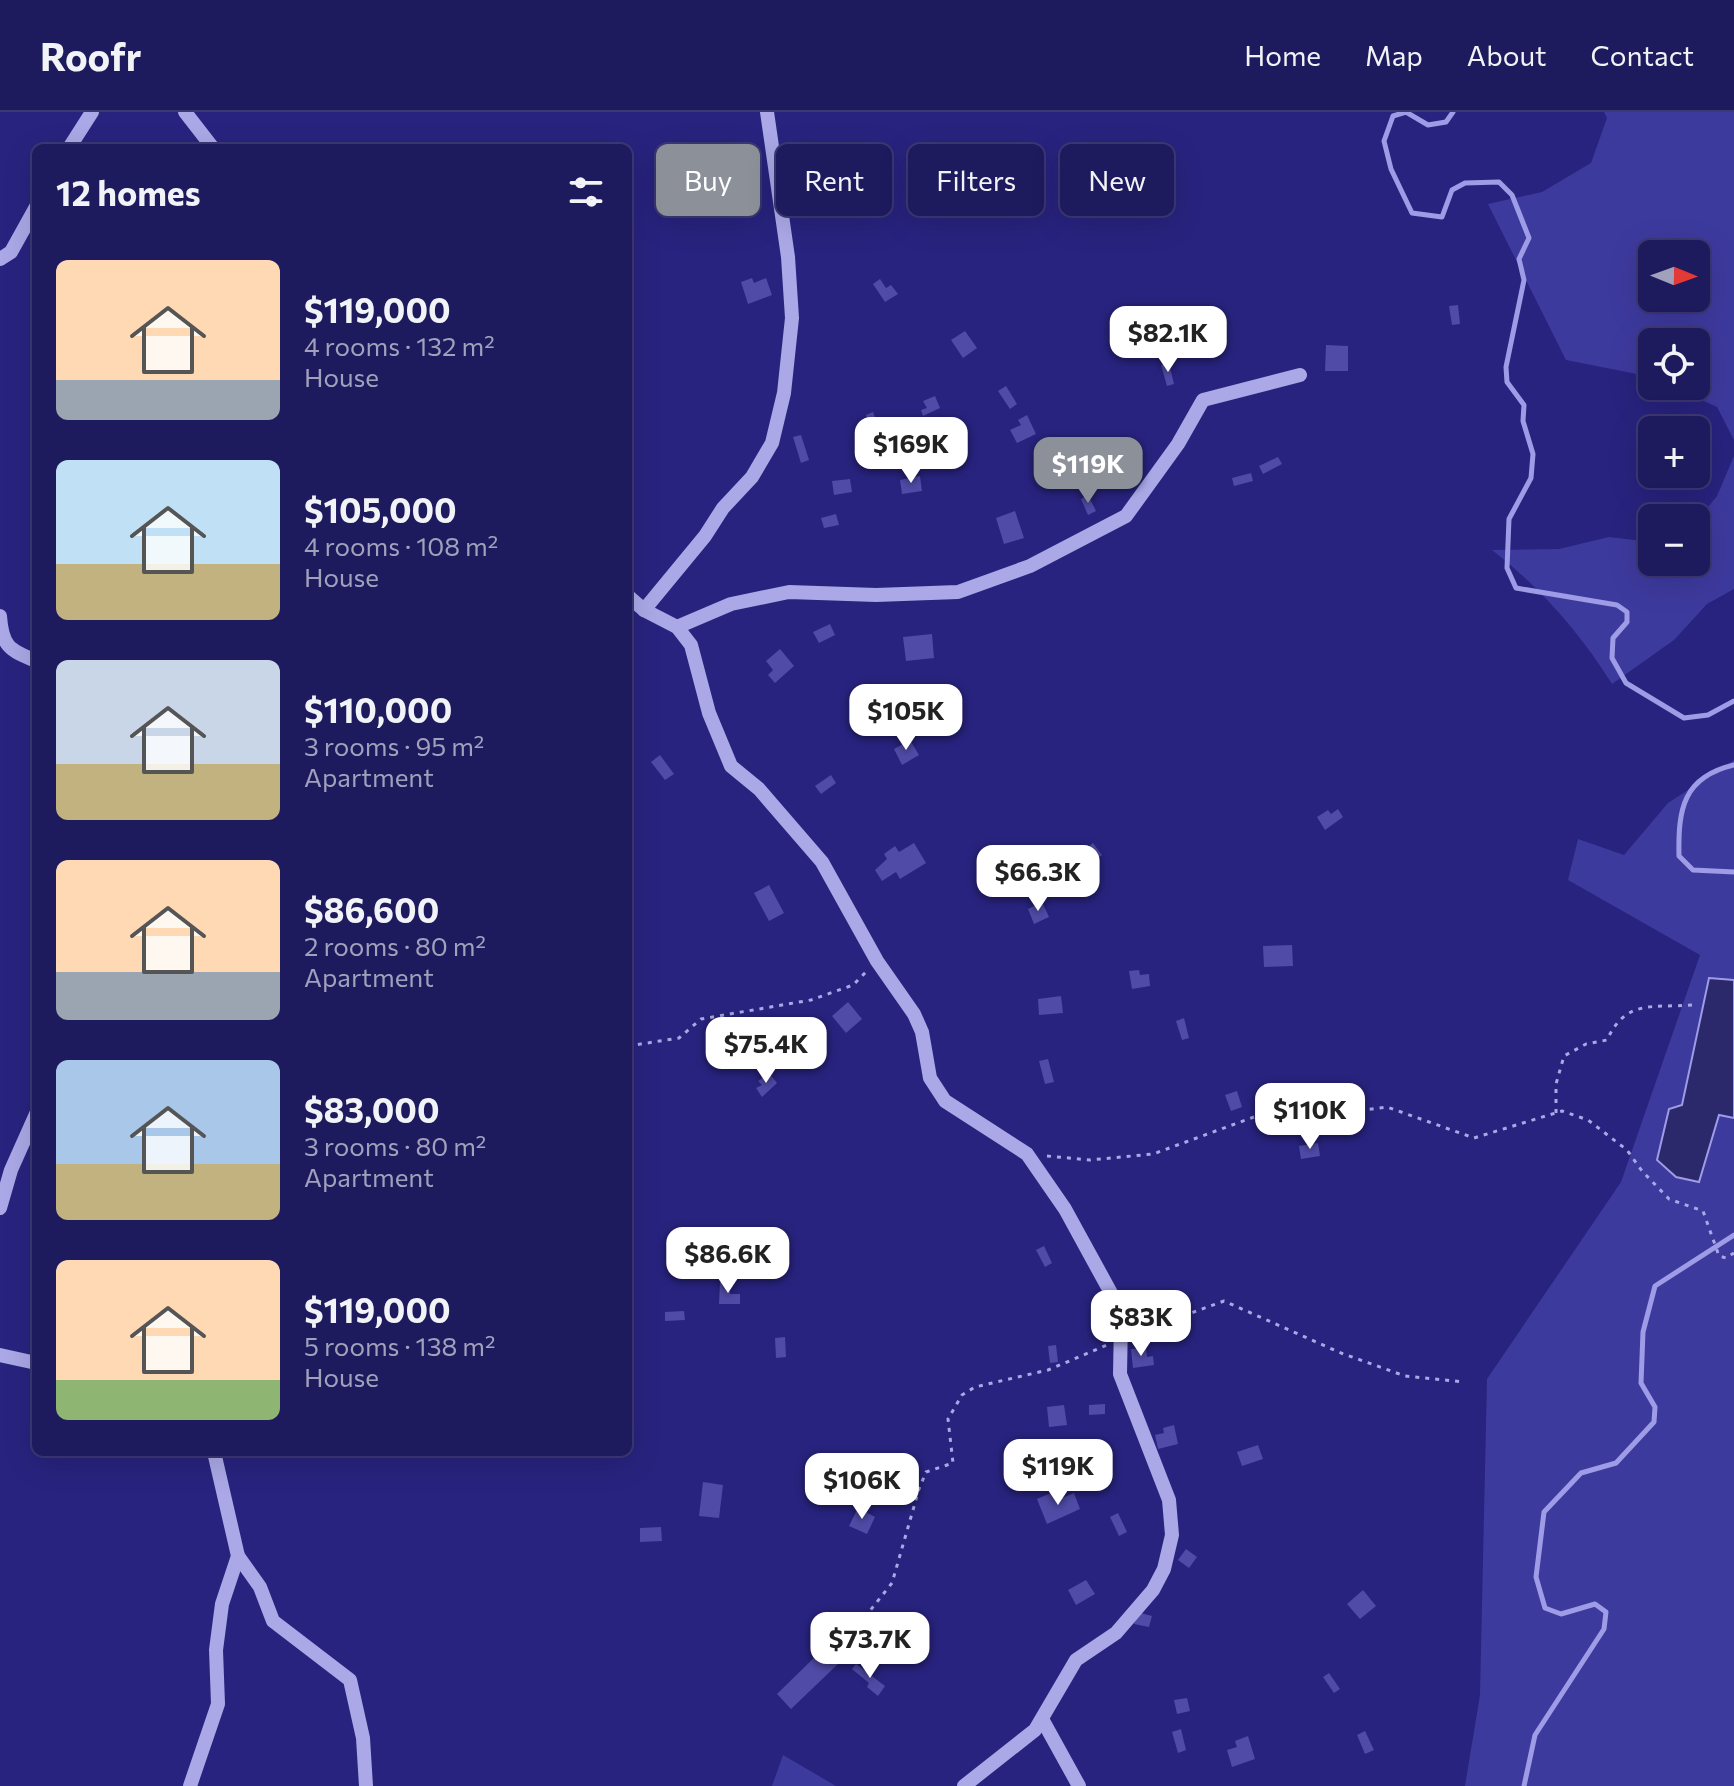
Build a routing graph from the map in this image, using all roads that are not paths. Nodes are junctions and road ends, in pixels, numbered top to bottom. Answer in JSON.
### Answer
{"nodes":[{"id":1,"x":92,"y":112,"type":"edge"},
{"id":2,"x":185,"y":112,"type":"edge"},
{"id":3,"x":767,"y":112,"type":"edge"},
{"id":4,"x":72,"y":144,"type":"edge"},
{"id":5,"x":210,"y":144,"type":"edge"},
{"id":6,"x":32,"y":214,"type":"edge"},
{"id":7,"x":0,"y":259,"type":"edge"},
{"id":8,"x":1300,"y":375,"type":"dead end"},
{"id":9,"x":632,"y":600,"type":"edge"},
{"id":10,"x":644,"y":610,"type":"junction"},
{"id":11,"x":0,"y":616,"type":"edge"},
{"id":12,"x":677,"y":627,"type":"junction"},
{"id":13,"x":7,"y":652,"type":"edge"},
{"id":14,"x":32,"y":660,"type":"edge"},
{"id":15,"x":32,"y":1123,"type":"edge"},
{"id":16,"x":0,"y":1208,"type":"edge"},
{"id":17,"x":0,"y":1355,"type":"edge"},
{"id":18,"x":32,"y":1362,"type":"edge"},
{"id":19,"x":215,"y":1456,"type":"edge"},
{"id":20,"x":238,"y":1556,"type":"junction"},
{"id":21,"x":1042,"y":1719,"type":"junction"},
{"id":22,"x":190,"y":1786,"type":"edge"},
{"id":23,"x":366,"y":1786,"type":"edge"},
{"id":24,"x":964,"y":1786,"type":"edge"},
{"id":25,"x":1079,"y":1786,"type":"edge"}],
"edges":[{"from":1,"to":4,"type":"street"},
{"from":2,"to":5,"type":"street"},
{"from":3,"to":10,"type":"street"},
{"from":6,"to":7,"type":"street"},
{"from":8,"to":12,"type":"street"},
{"from":9,"to":10,"type":"street"},
{"from":10,"to":12,"type":"street"},
{"from":11,"to":13,"type":"street"},
{"from":12,"to":21,"type":"street"},
{"from":13,"to":14,"type":"street"},
{"from":15,"to":16,"type":"street"},
{"from":17,"to":18,"type":"street"},
{"from":19,"to":20,"type":"street"},
{"from":20,"to":22,"type":"street"},
{"from":20,"to":23,"type":"street"},
{"from":21,"to":24,"type":"street"},
{"from":21,"to":25,"type":"street"}]}
